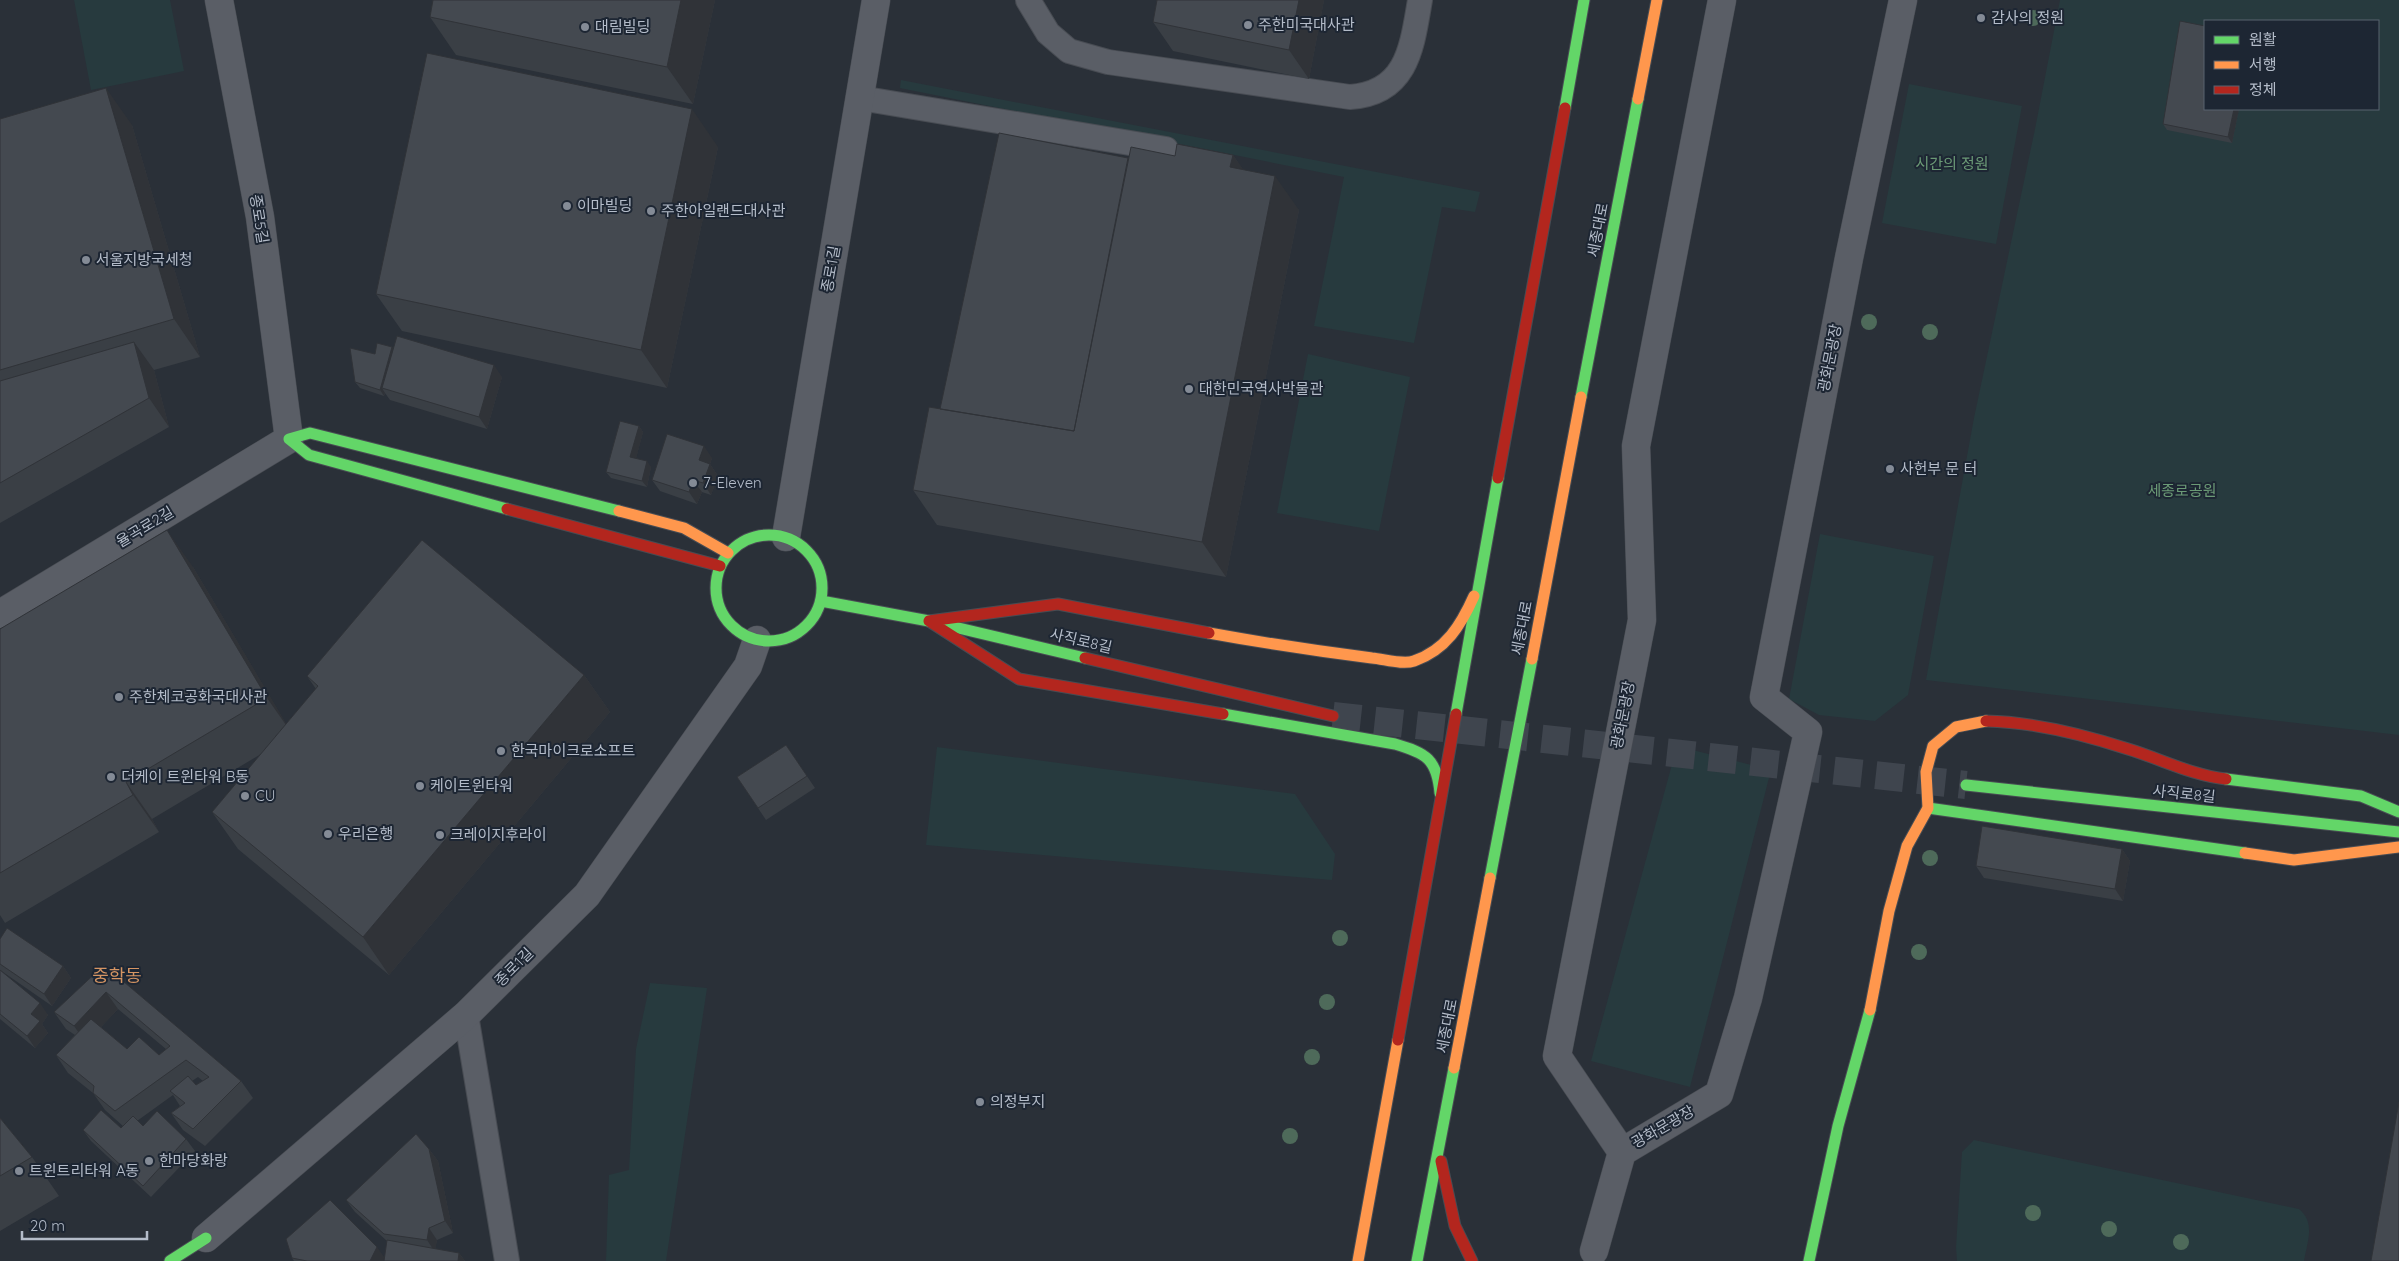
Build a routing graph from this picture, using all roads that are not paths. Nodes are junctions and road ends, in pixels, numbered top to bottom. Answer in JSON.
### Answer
{"nodes":[{"id":1,"x":219,"y":0,"type":"edge"},
{"id":2,"x":876,"y":0,"type":"edge"},
{"id":3,"x":1028,"y":0,"type":"edge"},
{"id":4,"x":1420,"y":0,"type":"edge"},
{"id":5,"x":1584,"y":0,"type":"edge"},
{"id":6,"x":1656,"y":0,"type":"edge"},
{"id":7,"x":1722,"y":0,"type":"edge"},
{"id":8,"x":1903,"y":0,"type":"edge"},
{"id":9,"x":860,"y":98,"type":"junction"},
{"id":10,"x":1166,"y":150,"type":"dead end"},
{"id":11,"x":289,"y":440,"type":"junction"},
{"id":12,"x":786,"y":537,"type":"junction"},
{"id":13,"x":728,"y":553,"type":"junction"},
{"id":14,"x":720,"y":566,"type":"junction"},
{"id":15,"x":1480,"y":581,"type":"junction"},
{"id":16,"x":821,"y":602,"type":"junction"},
{"id":17,"x":0,"y":614,"type":"edge"},
{"id":18,"x":930,"y":621,"type":"junction"},
{"id":19,"x":756,"y":640,"type":"junction"},
{"id":20,"x":1333,"y":716,"type":"tunnel mouth"},
{"id":21,"x":1966,"y":785,"type":"tunnel mouth"},
{"id":22,"x":1440,"y":803,"type":"junction"},
{"id":23,"x":1928,"y":808,"type":"junction"},
{"id":24,"x":2399,"y":812,"type":"edge"},
{"id":25,"x":2399,"y":832,"type":"edge"},
{"id":26,"x":2399,"y":847,"type":"edge"},
{"id":27,"x":466,"y":1015,"type":"junction"},
{"id":28,"x":1438,"y":1149,"type":"junction"},
{"id":29,"x":1622,"y":1152,"type":"junction"},
{"id":30,"x":205,"y":1246,"type":"joint"},
{"id":31,"x":1594,"y":1251,"type":"dead end"},
{"id":32,"x":170,"y":1261,"type":"edge"},
{"id":33,"x":507,"y":1261,"type":"edge"},
{"id":34,"x":1358,"y":1261,"type":"edge"},
{"id":35,"x":1417,"y":1261,"type":"edge"},
{"id":36,"x":1472,"y":1261,"type":"edge"},
{"id":37,"x":1809,"y":1261,"type":"edge"}],
"edges":[{"from":1,"to":11,"type":"street","name":"종로5길"},
{"from":2,"to":9,"type":"street","name":"종로1길"},
{"from":3,"to":4,"type":"lane"},
{"from":5,"to":15,"type":"street"},
{"from":6,"to":28,"type":"street","name":"세종대로"},
{"from":7,"to":29,"type":"street","name":"광화문광장"},
{"from":8,"to":29,"type":"street","name":"광화문광장"},
{"from":9,"to":10,"type":"lane"},
{"from":9,"to":12,"type":"street","name":"종로1길"},
{"from":11,"to":13,"type":"street"},
{"from":11,"to":14,"type":"street"},
{"from":11,"to":17,"type":"street","name":"율곡로2길"},
{"from":12,"to":13,"type":"street"},
{"from":12,"to":16,"type":"street"},
{"from":13,"to":14,"type":"street"},
{"from":14,"to":19,"type":"street"},
{"from":15,"to":18,"type":"street"},
{"from":15,"to":22,"type":"street"},
{"from":16,"to":18,"type":"street","name":"사직로8길"},
{"from":16,"to":19,"type":"street"},
{"from":18,"to":20,"type":"street","name":"사직로8길"},
{"from":18,"to":22,"type":"street"},
{"from":19,"to":27,"type":"street","name":"종로1길"},
{"from":21,"to":25,"type":"street","name":"사직로8길"},
{"from":22,"to":34,"type":"street"},
{"from":23,"to":24,"type":"street"},
{"from":23,"to":26,"type":"street"},
{"from":23,"to":37,"type":"street"},
{"from":27,"to":30,"type":"street","name":"종로1길"},
{"from":27,"to":33,"type":"lane"},
{"from":28,"to":35,"type":"street","name":"세종대로"},
{"from":28,"to":36,"type":"street"},
{"from":29,"to":31,"type":"street"},
{"from":30,"to":32,"type":"street"}]}
